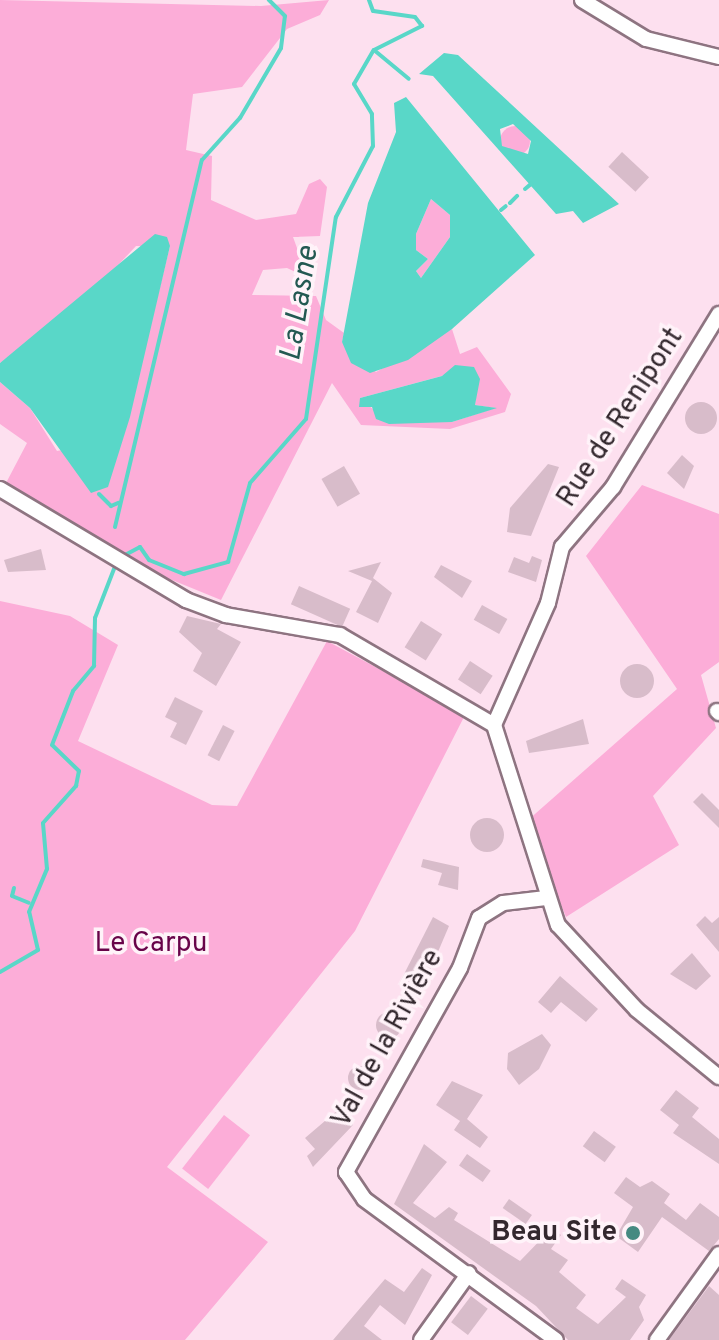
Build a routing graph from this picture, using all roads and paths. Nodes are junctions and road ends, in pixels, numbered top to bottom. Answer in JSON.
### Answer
{"nodes":[{"id":1,"x":582,"y":0,"type":"edge"},
{"id":2,"x":719,"y":57,"type":"edge"},
{"id":3,"x":719,"y":314,"type":"edge"},
{"id":4,"x":0,"y":489,"type":"edge"},
{"id":5,"x":494,"y":725,"type":"junction"},
{"id":6,"x":546,"y":898,"type":"junction"},
{"id":7,"x":719,"y":1077,"type":"edge"},
{"id":8,"x":719,"y":1254,"type":"edge"},
{"id":9,"x":469,"y":1273,"type":"junction"},
{"id":10,"x":421,"y":1340,"type":"edge"},
{"id":11,"x":556,"y":1340,"type":"edge"},
{"id":12,"x":657,"y":1340,"type":"edge"}],
"edges":[{"from":1,"to":2,"type":"street"},
{"from":3,"to":5,"type":"street","name":"Rue de Renipont"},
{"from":4,"to":5,"type":"street"},
{"from":5,"to":6,"type":"street"},
{"from":6,"to":7,"type":"street"},
{"from":6,"to":9,"type":"street","name":"Val de la Rivière"},
{"from":8,"to":12,"type":"street"},
{"from":9,"to":10,"type":"street"},
{"from":9,"to":11,"type":"street","name":"Val de la Rivière"}]}
